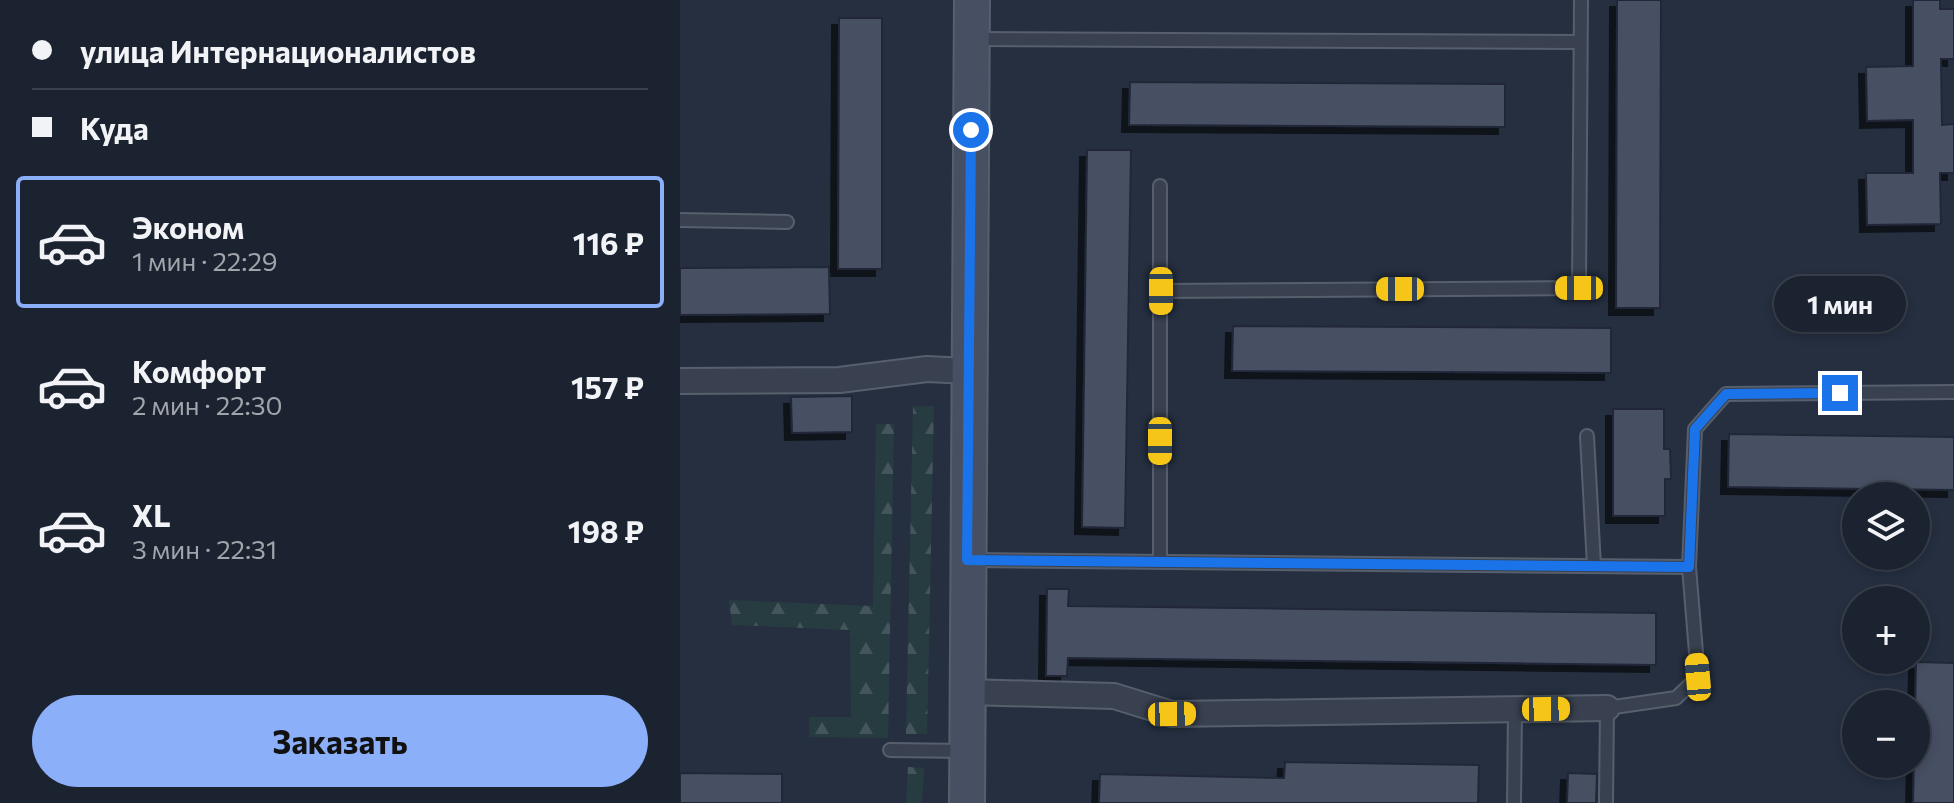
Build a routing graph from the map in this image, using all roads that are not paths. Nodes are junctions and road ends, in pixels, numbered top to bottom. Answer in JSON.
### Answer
{"nodes":[{"id":1,"x":972,"y":0,"type":"edge"},
{"id":2,"x":1581,"y":0,"type":"edge"},
{"id":3,"x":972,"y":39,"type":"junction"},
{"id":4,"x":1580,"y":42,"type":"junction"},
{"id":5,"x":1160,"y":186,"type":"dead end"},
{"id":6,"x":680,"y":220,"type":"edge"},
{"id":7,"x":787,"y":222,"type":"dead end"},
{"id":8,"x":1161,"y":291,"type":"junction"},
{"id":9,"x":968,"y":371,"type":"junction"},
{"id":10,"x":680,"y":381,"type":"edge"},
{"id":11,"x":1954,"y":392,"type":"edge"},
{"id":12,"x":1587,"y":436,"type":"dead end"},
{"id":13,"x":967,"y":560,"type":"junction"},
{"id":14,"x":1160,"y":560,"type":"junction"},
{"id":15,"x":1594,"y":566,"type":"junction"},
{"id":16,"x":1689,"y":567,"type":"junction"},
{"id":17,"x":967,"y":692,"type":"junction"},
{"id":18,"x":1607,"y":708,"type":"junction"},
{"id":19,"x":1515,"y":709,"type":"junction"},
{"id":20,"x":890,"y":750,"type":"dead end"},
{"id":21,"x":967,"y":751,"type":"junction"},
{"id":22,"x":967,"y":803,"type":"edge"},
{"id":23,"x":1514,"y":803,"type":"edge"},
{"id":24,"x":1606,"y":803,"type":"edge"}],
"edges":[{"from":1,"to":3,"type":"street"},
{"from":2,"to":4,"type":"lane"},
{"from":3,"to":4,"type":"lane"},
{"from":3,"to":9,"type":"street"},
{"from":4,"to":8,"type":"lane"},
{"from":5,"to":8,"type":"lane"},
{"from":6,"to":7,"type":"lane"},
{"from":8,"to":14,"type":"lane"},
{"from":9,"to":10,"type":"street"},
{"from":9,"to":13,"type":"street"},
{"from":11,"to":16,"type":"lane"},
{"from":12,"to":15,"type":"lane"},
{"from":13,"to":14,"type":"lane"},
{"from":13,"to":17,"type":"street"},
{"from":14,"to":15,"type":"lane"},
{"from":15,"to":16,"type":"lane"},
{"from":16,"to":18,"type":"lane"},
{"from":17,"to":19,"type":"street"},
{"from":17,"to":21,"type":"street"},
{"from":18,"to":19,"type":"street"},
{"from":18,"to":24,"type":"lane"},
{"from":19,"to":23,"type":"lane"},
{"from":20,"to":21,"type":"lane"},
{"from":21,"to":22,"type":"street"}]}
